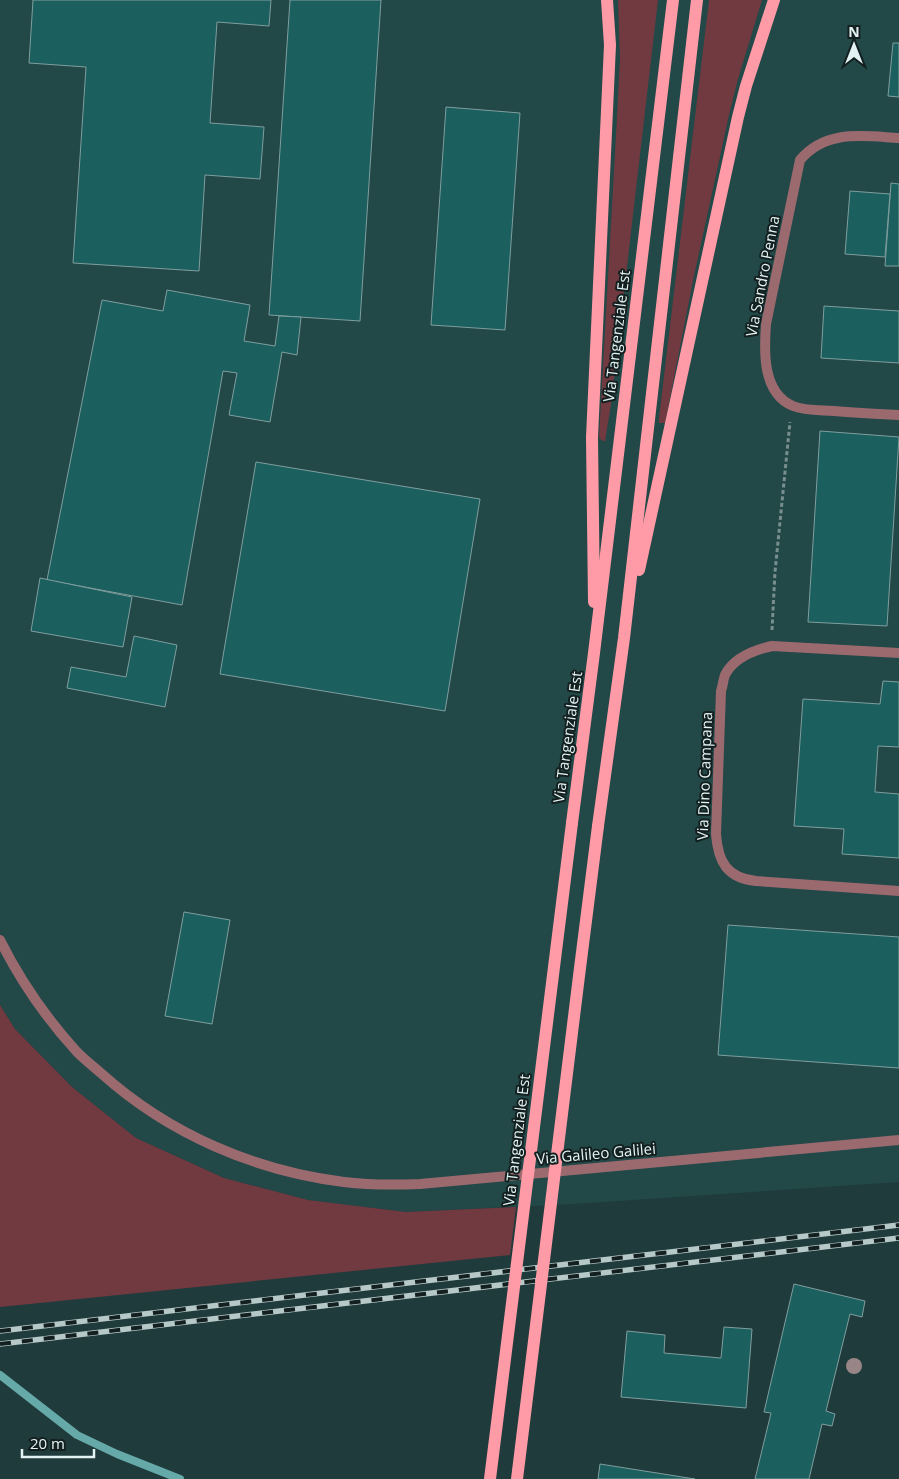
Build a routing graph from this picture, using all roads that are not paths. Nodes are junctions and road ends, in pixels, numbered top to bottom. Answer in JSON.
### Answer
{"nodes":[{"id":1,"x":607,"y":0,"type":"edge"},
{"id":2,"x":673,"y":0,"type":"edge"},
{"id":3,"x":697,"y":0,"type":"edge"},
{"id":4,"x":774,"y":0,"type":"edge"},
{"id":5,"x":899,"y":138,"type":"edge"},
{"id":6,"x":899,"y":416,"type":"edge"},
{"id":7,"x":624,"y":638,"type":"junction"},
{"id":8,"x":594,"y":653,"type":"junction"},
{"id":9,"x":899,"y":653,"type":"edge"},
{"id":10,"x":899,"y":891,"type":"edge"},
{"id":11,"x":0,"y":940,"type":"edge"},
{"id":12,"x":899,"y":1140,"type":"edge"},
{"id":13,"x":490,"y":1479,"type":"edge"},
{"id":14,"x":517,"y":1479,"type":"edge"}],
"edges":[{"from":1,"to":8,"type":"main road"},
{"from":2,"to":8,"type":"main road","name":"Via Tangenziale Est"},
{"from":3,"to":7,"type":"main road"},
{"from":4,"to":7,"type":"main road"},
{"from":5,"to":6,"type":"street","name":"Via Sandro Penna"},
{"from":7,"to":14,"type":"main road","bridge":true},
{"from":8,"to":13,"type":"main road","name":"Via Tangenziale Est","bridge":true},
{"from":9,"to":10,"type":"street","name":"Via Dino Campana"},
{"from":11,"to":12,"type":"street","name":"Via Galileo Galilei"}]}
